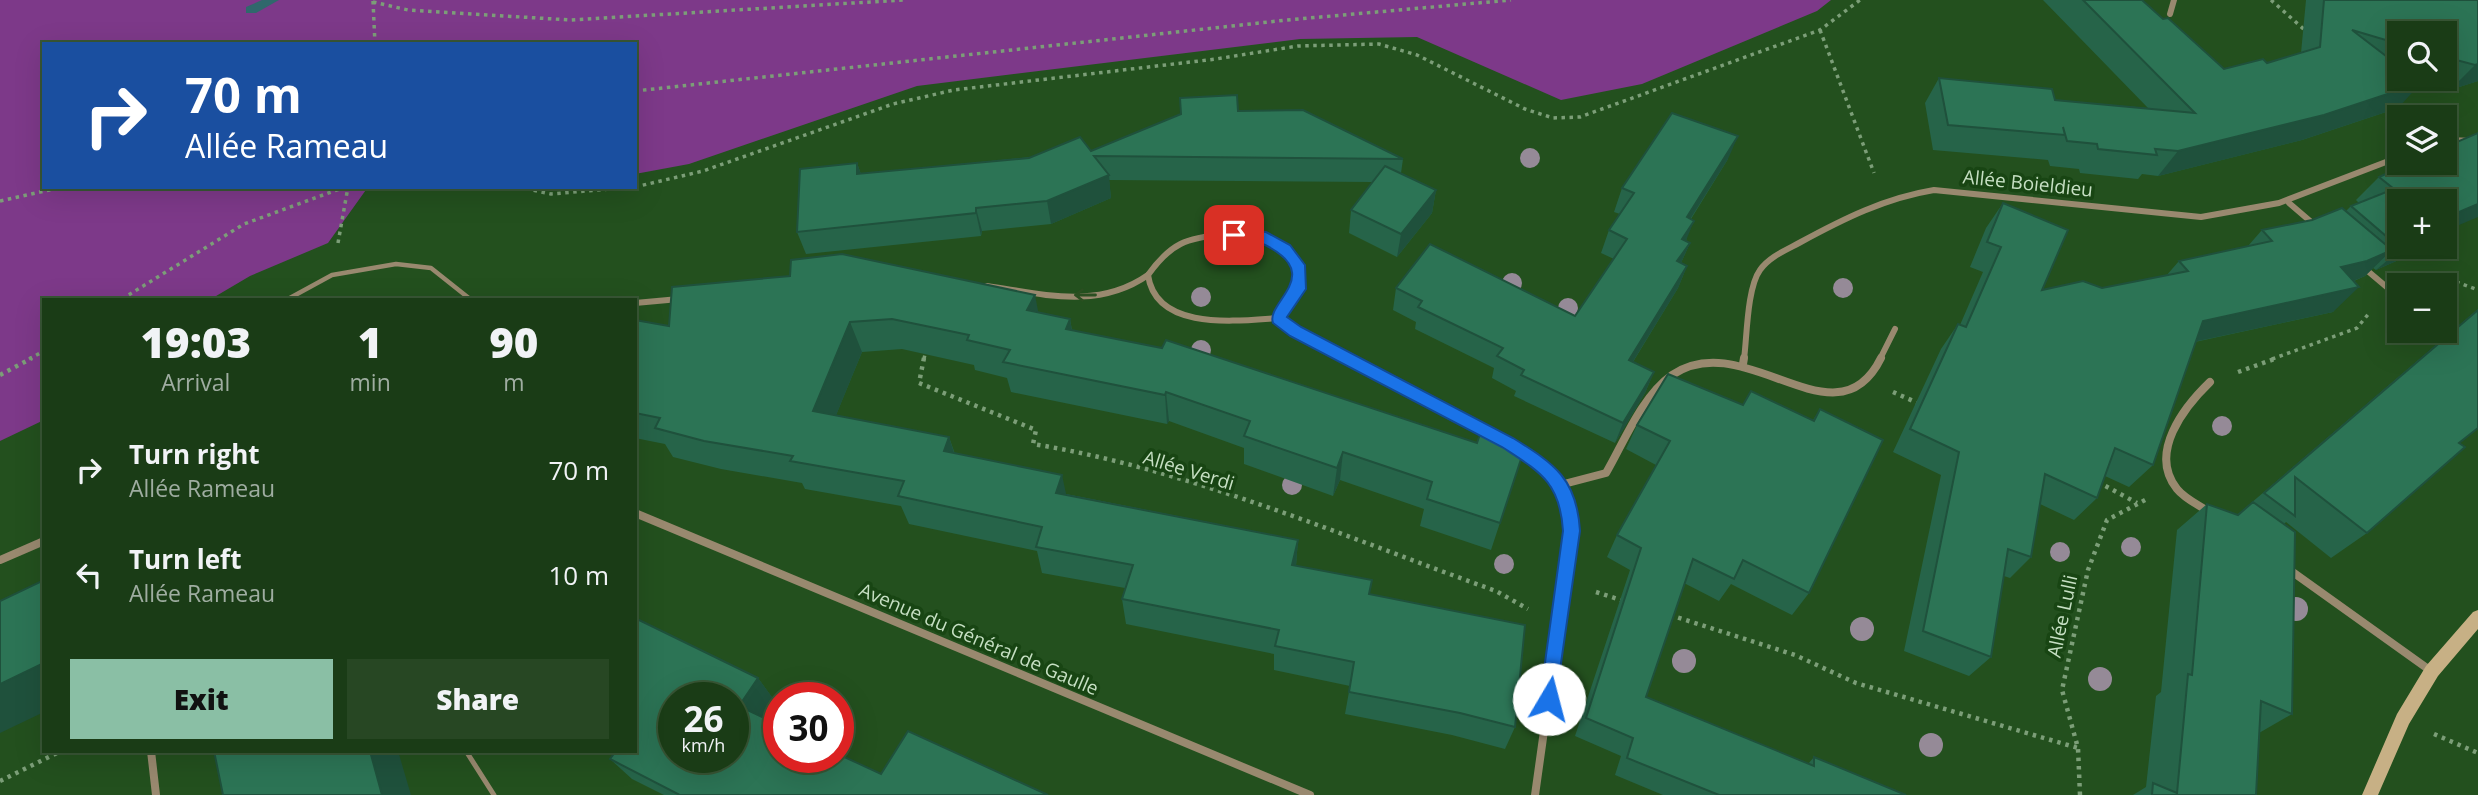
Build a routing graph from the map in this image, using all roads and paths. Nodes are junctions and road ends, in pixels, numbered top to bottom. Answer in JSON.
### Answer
{"nodes":[{"id":1,"x":903,"y":0,"type":"edge"},
{"id":2,"x":1511,"y":0,"type":"edge"},
{"id":3,"x":1860,"y":0,"type":"edge"},
{"id":4,"x":2174,"y":0,"type":"edge"},
{"id":5,"x":2272,"y":0,"type":"edge"},
{"id":6,"x":373,"y":1,"type":"edge"},
{"id":7,"x":2170,"y":14,"type":"dead end"},
{"id":8,"x":1819,"y":30,"type":"junction"},
{"id":9,"x":2312,"y":36,"type":"dead end"},
{"id":10,"x":375,"y":42,"type":"edge"},
{"id":11,"x":637,"y":90,"type":"edge"},
{"id":12,"x":2382,"y":99,"type":"edge"},
{"id":13,"x":2389,"y":105,"type":"edge"},
{"id":14,"x":2457,"y":140,"type":"edge"},
{"id":15,"x":2478,"y":141,"type":"edge"},
{"id":16,"x":2387,"y":162,"type":"edge"},
{"id":17,"x":637,"y":186,"type":"edge"},
{"id":18,"x":54,"y":189,"type":"edge"},
{"id":19,"x":341,"y":189,"type":"edge"},
{"id":20,"x":347,"y":189,"type":"edge"},
{"id":21,"x":527,"y":189,"type":"edge"},
{"id":22,"x":610,"y":189,"type":"edge"},
{"id":23,"x":1884,"y":199,"type":"junction"},
{"id":24,"x":0,"y":201,"type":"edge"},
{"id":25,"x":2289,"y":203,"type":"junction"},
{"id":26,"x":2329,"y":237,"type":"edge"},
{"id":27,"x":2359,"y":263,"type":"edge"},
{"id":28,"x":332,"y":275,"type":"junction"},
{"id":29,"x":1148,"y":275,"type":"junction"},
{"id":30,"x":2457,"y":283,"type":"edge"},
{"id":31,"x":981,"y":285,"type":"edge"},
{"id":32,"x":2387,"y":287,"type":"edge"},
{"id":33,"x":2478,"y":290,"type":"edge"},
{"id":34,"x":2387,"y":291,"type":"edge"},
{"id":35,"x":124,"y":298,"type":"edge"},
{"id":36,"x":290,"y":298,"type":"edge"},
{"id":37,"x":469,"y":298,"type":"edge"},
{"id":38,"x":688,"y":298,"type":"edge"},
{"id":39,"x":637,"y":303,"type":"edge"},
{"id":40,"x":1278,"y":318,"type":"junction"},
{"id":41,"x":1895,"y":329,"type":"dead end"},
{"id":42,"x":927,"y":343,"type":"edge"},
{"id":43,"x":42,"y":352,"type":"edge"},
{"id":44,"x":1743,"y":365,"type":"junction"},
{"id":45,"x":0,"y":375,"type":"edge"},
{"id":46,"x":1867,"y":380,"type":"junction"},
{"id":47,"x":2210,"y":382,"type":"joint"},
{"id":48,"x":1930,"y":408,"type":"edge"},
{"id":49,"x":2094,"y":480,"type":"edge"},
{"id":50,"x":1560,"y":485,"type":"junction"},
{"id":51,"x":2175,"y":487,"type":"junction"},
{"id":52,"x":2137,"y":503,"type":"junction"},
{"id":53,"x":637,"y":514,"type":"edge"},
{"id":54,"x":2217,"y":518,"type":"edge"},
{"id":55,"x":42,"y":542,"type":"edge"},
{"id":56,"x":0,"y":560,"type":"edge"},
{"id":57,"x":2282,"y":564,"type":"edge"},
{"id":58,"x":1565,"y":582,"type":"junction"},
{"id":59,"x":1629,"y":603,"type":"edge"},
{"id":60,"x":1667,"y":615,"type":"edge"},
{"id":61,"x":2478,"y":617,"type":"edge"},
{"id":62,"x":1559,"y":627,"type":"junction"},
{"id":63,"x":2432,"y":671,"type":"junction"},
{"id":64,"x":2403,"y":719,"type":"junction"},
{"id":65,"x":2078,"y":748,"type":"junction"},
{"id":66,"x":57,"y":753,"type":"edge"},
{"id":67,"x":151,"y":753,"type":"edge"},
{"id":68,"x":467,"y":753,"type":"edge"},
{"id":69,"x":2478,"y":753,"type":"edge"},
{"id":70,"x":0,"y":781,"type":"edge"},
{"id":71,"x":156,"y":795,"type":"edge"},
{"id":72,"x":494,"y":795,"type":"edge"},
{"id":73,"x":1310,"y":795,"type":"edge"},
{"id":74,"x":1535,"y":795,"type":"edge"},
{"id":75,"x":2080,"y":795,"type":"edge"},
{"id":76,"x":2370,"y":795,"type":"edge"}],
"edges":[{"from":1,"to":6,"type":"path"},
{"from":2,"to":11,"type":"path"},
{"from":3,"to":8,"type":"path"},
{"from":4,"to":7,"type":"street"},
{"from":5,"to":9,"type":"path"},
{"from":6,"to":10,"type":"path"},
{"from":8,"to":17,"type":"path"},
{"from":8,"to":23,"type":"path"},
{"from":12,"to":13,"type":"path"},
{"from":14,"to":15,"type":"street"},
{"from":16,"to":25,"type":"street","name":"Allée Boieldieu"},
{"from":18,"to":24,"type":"path"},
{"from":19,"to":35,"type":"path"},
{"from":20,"to":28,"type":"path"},
{"from":21,"to":22,"type":"path"},
{"from":23,"to":25,"type":"street","name":"Allée Boieldieu"},
{"from":23,"to":44,"type":"street","name":"Allée Boieldieu"},
{"from":25,"to":26,"type":"street"},
{"from":27,"to":32,"type":"street"},
{"from":28,"to":36,"type":"lane"},
{"from":28,"to":37,"type":"lane"},
{"from":29,"to":31,"type":"street","one_way":true},
{"from":29,"to":40,"type":"street"},
{"from":29,"to":40,"type":"street"},
{"from":30,"to":33,"type":"path"},
{"from":34,"to":47,"type":"path"},
{"from":38,"to":39,"type":"street"},
{"from":40,"to":50,"type":"street"},
{"from":41,"to":46,"type":"street"},
{"from":42,"to":62,"type":"path","name":"Allée Verdi"},
{"from":43,"to":45,"type":"path"},
{"from":44,"to":46,"type":"street"},
{"from":44,"to":50,"type":"street"},
{"from":46,"to":48,"type":"path"},
{"from":47,"to":51,"type":"street"},
{"from":49,"to":52,"type":"path"},
{"from":50,"to":58,"type":"street"},
{"from":51,"to":52,"type":"path","name":"Allée Lulli"},
{"from":51,"to":54,"type":"street"},
{"from":52,"to":65,"type":"path","name":"Allée Lulli"},
{"from":53,"to":73,"type":"street","name":"Avenue du Général de Gaulle"},
{"from":55,"to":56,"type":"street"},
{"from":57,"to":63,"type":"street"},
{"from":58,"to":59,"type":"path"},
{"from":58,"to":62,"type":"street"},
{"from":60,"to":65,"type":"path"},
{"from":61,"to":63,"type":"street"},
{"from":62,"to":74,"type":"street"},
{"from":63,"to":64,"type":"street"},
{"from":64,"to":69,"type":"path"},
{"from":64,"to":76,"type":"street"},
{"from":65,"to":75,"type":"path","name":"Allée Lulli"},
{"from":66,"to":70,"type":"path"},
{"from":67,"to":71,"type":"street"},
{"from":68,"to":72,"type":"lane"}]}
